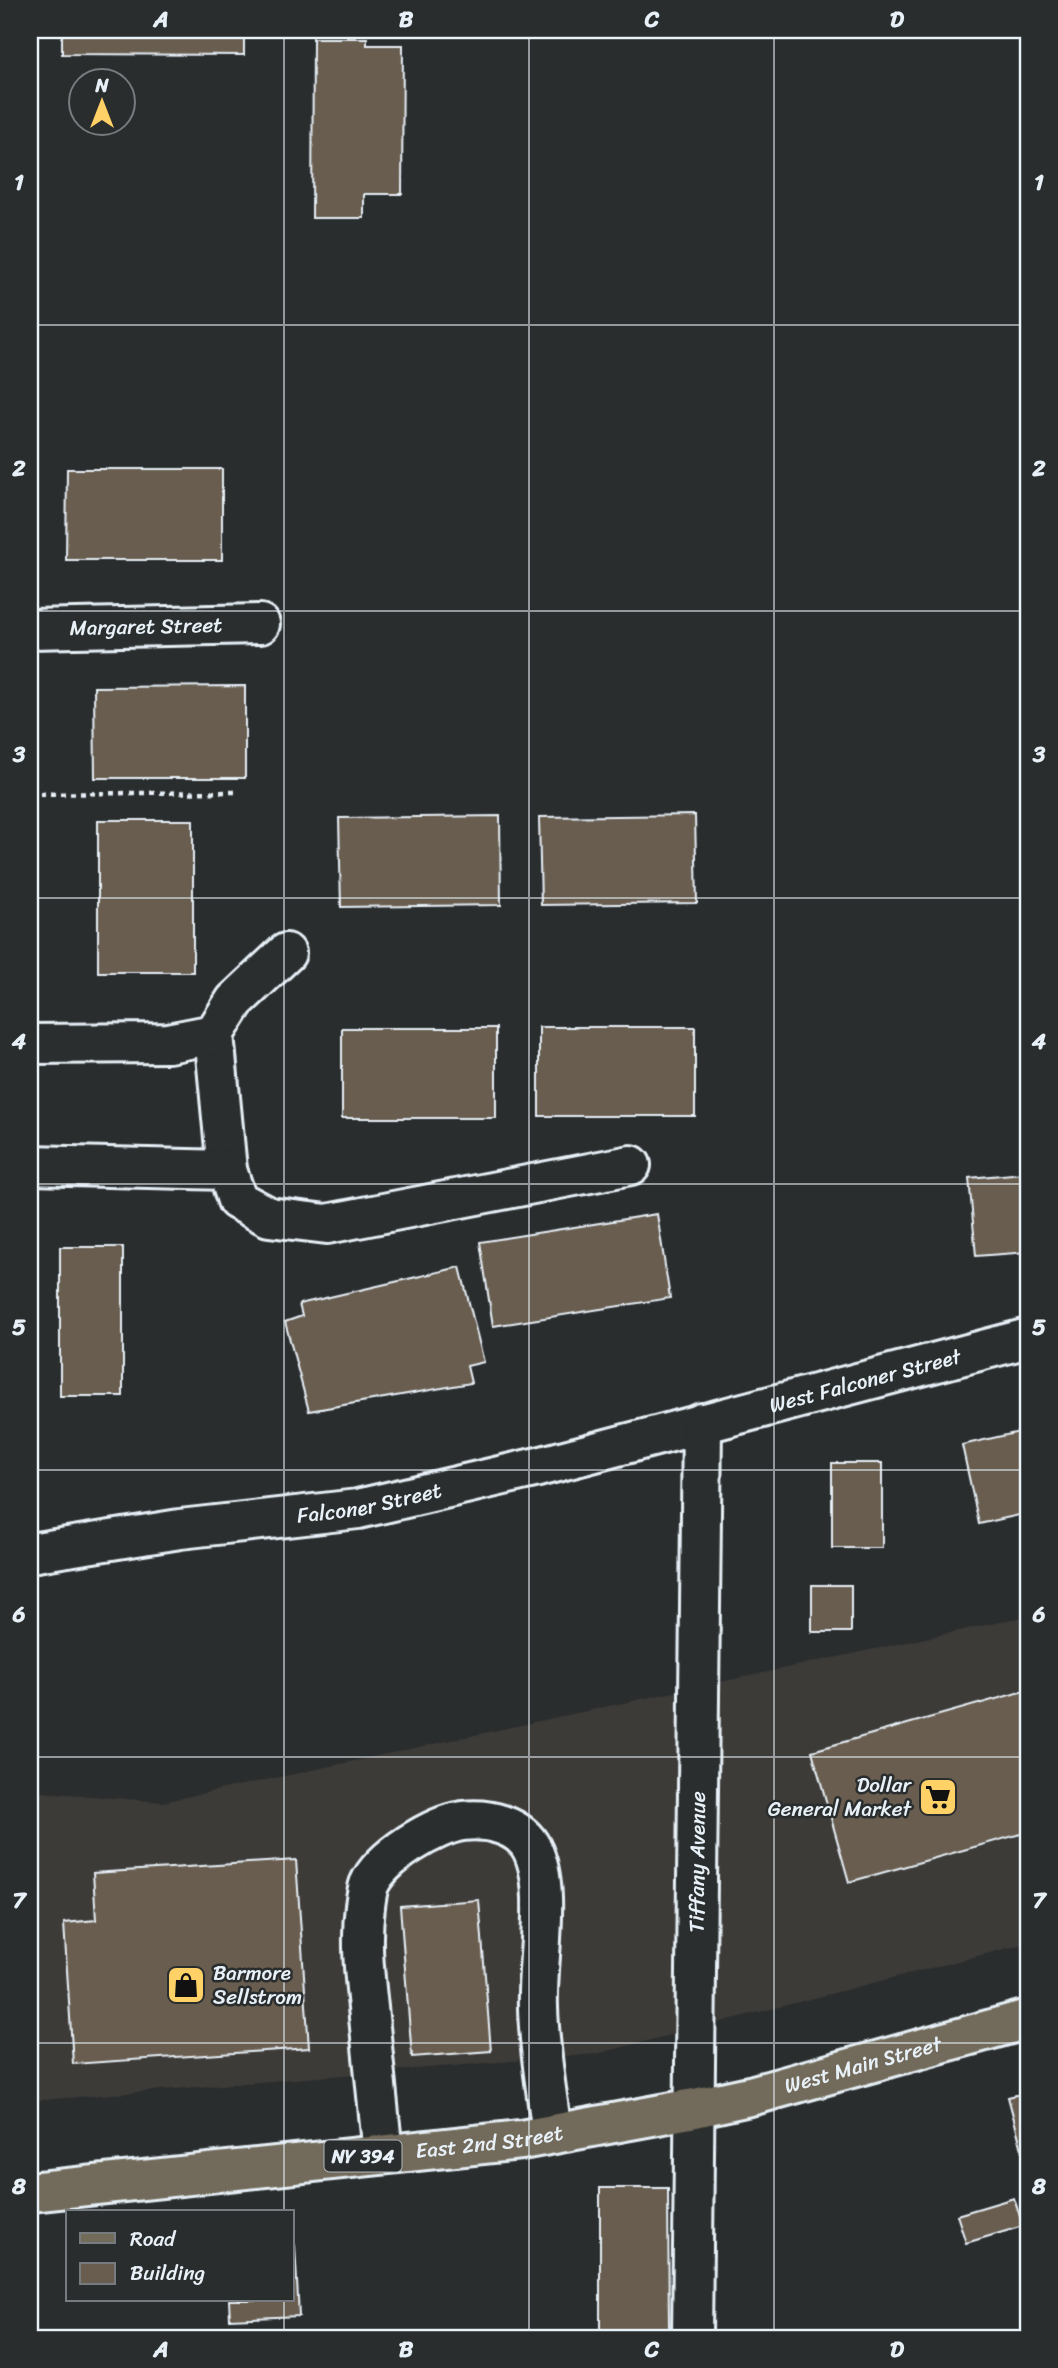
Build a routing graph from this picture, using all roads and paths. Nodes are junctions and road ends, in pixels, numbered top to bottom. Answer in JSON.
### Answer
{"nodes":[{"id":1,"x":260,"y":624,"type":"dead end"},
{"id":2,"x":30,"y":629,"type":"edge"},
{"id":3,"x":236,"y":792,"type":"dead end"},
{"id":4,"x":30,"y":794,"type":"edge"},
{"id":5,"x":286,"y":953,"type":"dead end"},
{"id":6,"x":215,"y":1034,"type":"junction"},
{"id":7,"x":30,"y":1044,"type":"edge"},
{"id":8,"x":30,"y":1165,"type":"edge"},
{"id":9,"x":631,"y":1165,"type":"dead end"},
{"id":10,"x":227,"y":1170,"type":"junction"},
{"id":11,"x":1028,"y":1338,"type":"edge"},
{"id":12,"x":702,"y":1423,"type":"junction"},
{"id":13,"x":30,"y":1553,"type":"edge"},
{"id":14,"x":1028,"y":2019,"type":"edge"},
{"id":15,"x":695,"y":2108,"type":"junction"},
{"id":16,"x":552,"y":2134,"type":"junction"},
{"id":17,"x":383,"y":2154,"type":"junction"},
{"id":18,"x":30,"y":2192,"type":"edge"},
{"id":19,"x":693,"y":2320,"type":"edge"}],
"edges":[{"from":1,"to":2,"type":"street","name":"Margaret Street"},
{"from":3,"to":4,"type":"path"},
{"from":5,"to":6,"type":"street"},
{"from":6,"to":7,"type":"street"},
{"from":6,"to":10,"type":"street"},
{"from":8,"to":10,"type":"street"},
{"from":9,"to":10,"type":"street"},
{"from":11,"to":12,"type":"street","name":"West Falconer Street"},
{"from":12,"to":13,"type":"street","name":"Falconer Street"},
{"from":12,"to":15,"type":"street","name":"Tiffany Avenue"},
{"from":14,"to":15,"type":"main road","name":"West Main Street","number":"NY 394"},
{"from":15,"to":16,"type":"main road","name":"East 2nd Street","number":"NY 394"},
{"from":15,"to":19,"type":"street","name":"Tiffany Avenue"},
{"from":16,"to":17,"type":"main road","name":"East 2nd Street","number":"NY 394"},
{"from":16,"to":17,"type":"street"},
{"from":17,"to":18,"type":"main road","name":"East 2nd Street","number":"NY 394"}]}
